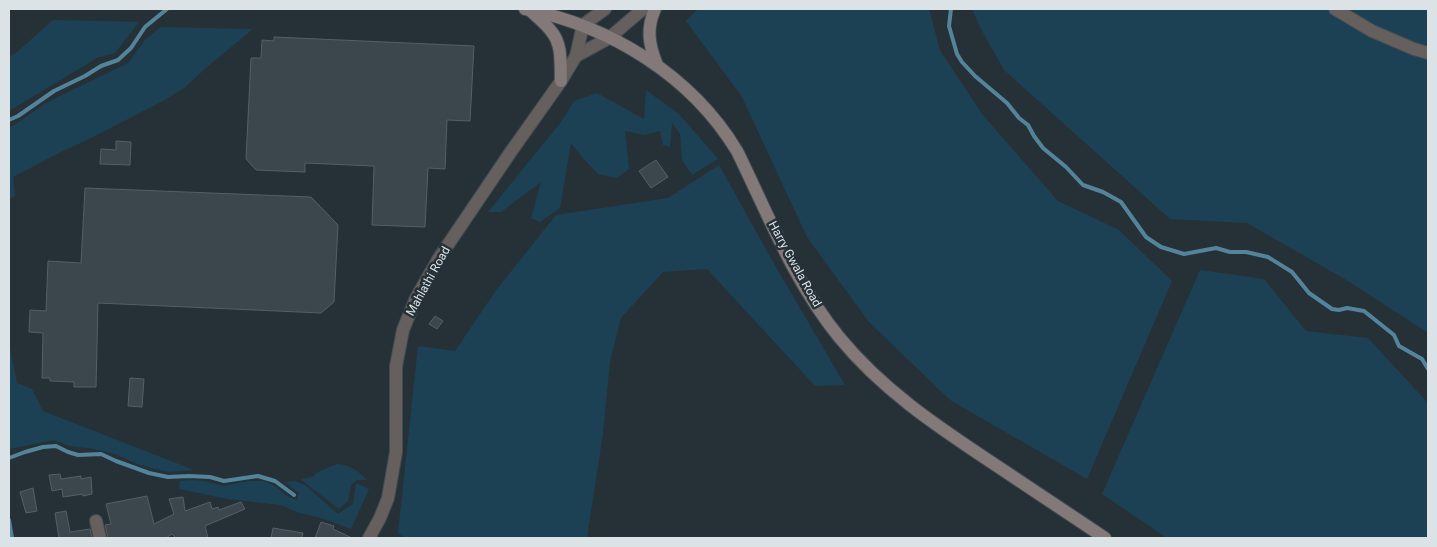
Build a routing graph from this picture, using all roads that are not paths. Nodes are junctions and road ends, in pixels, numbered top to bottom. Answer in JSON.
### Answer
{"nodes":[{"id":1,"x":527,"y":9,"type":"edge"},
{"id":2,"x":605,"y":9,"type":"edge"},
{"id":3,"x":643,"y":9,"type":"edge"},
{"id":4,"x":654,"y":9,"type":"edge"},
{"id":5,"x":1335,"y":9,"type":"edge"},
{"id":6,"x":583,"y":26,"type":"junction"},
{"id":7,"x":609,"y":38,"type":"junction"},
{"id":8,"x":1428,"y":53,"type":"edge"},
{"id":9,"x":576,"y":56,"type":"junction"},
{"id":10,"x":657,"y":65,"type":"junction"},
{"id":11,"x":561,"y":81,"type":"junction"},
{"id":12,"x":96,"y":521,"type":"dead end"},
{"id":13,"x":100,"y":538,"type":"edge"},
{"id":14,"x":369,"y":538,"type":"edge"},
{"id":15,"x":1105,"y":538,"type":"edge"}],
"edges":[{"from":1,"to":6,"type":"main road","name":"Harry Gwala Road"},
{"from":1,"to":11,"type":"main road"},
{"from":2,"to":6,"type":"street"},
{"from":3,"to":7,"type":"street"},
{"from":4,"to":10,"type":"main road"},
{"from":5,"to":8,"type":"street"},
{"from":6,"to":7,"type":"main road","name":"Harry Gwala Road"},
{"from":6,"to":9,"type":"street","name":"Mahlathi Road"},
{"from":7,"to":9,"type":"street"},
{"from":7,"to":10,"type":"main road","name":"Harry Gwala Road"},
{"from":9,"to":11,"type":"street","name":"Mahlathi Road"},
{"from":10,"to":15,"type":"main road","name":"Harry Gwala Road"},
{"from":11,"to":14,"type":"street","name":"Mahlathi Road"},
{"from":12,"to":13,"type":"street"}]}
